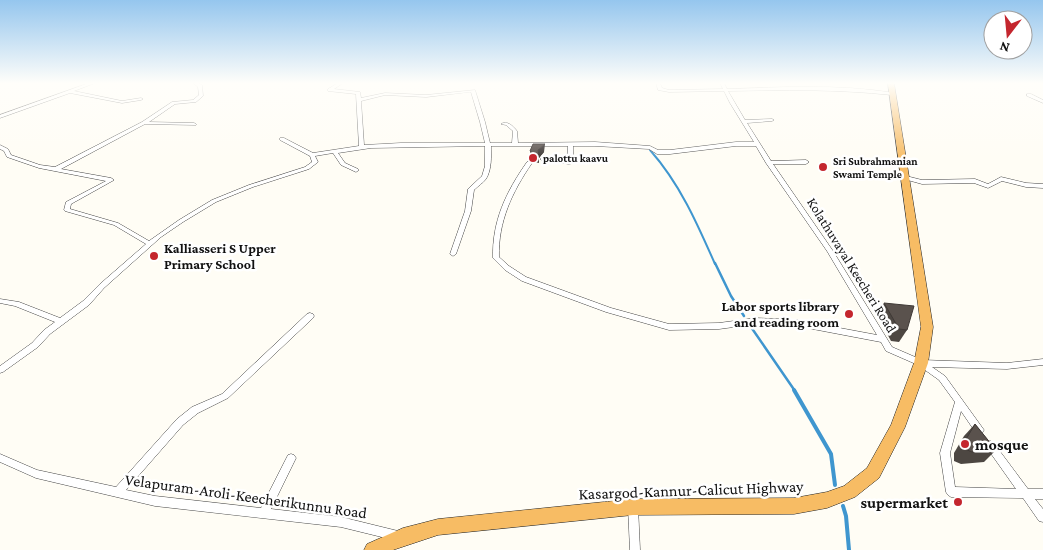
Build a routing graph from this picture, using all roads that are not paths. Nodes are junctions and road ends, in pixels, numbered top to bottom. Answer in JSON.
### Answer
{"nodes":[{"id":1,"x":24,"y":109,"type":"edge"},
{"id":2,"x":166,"y":109,"type":"edge"},
{"id":3,"x":359,"y":109,"type":"edge"},
{"id":4,"x":478,"y":109,"type":"edge"},
{"id":5,"x":737,"y":109,"type":"edge"},
{"id":6,"x":895,"y":109,"type":"edge"},
{"id":7,"x":0,"y":117,"type":"edge"},
{"id":8,"x":772,"y":120,"type":"dead end"},
{"id":9,"x":744,"y":122,"type":"junction"},
{"id":10,"x":144,"y":124,"type":"junction"},
{"id":11,"x":194,"y":124,"type":"dead end"},
{"id":12,"x":503,"y":124,"type":"dead end"},
{"id":13,"x":282,"y":139,"type":"dead end"},
{"id":14,"x":515,"y":144,"type":"junction"},
{"id":15,"x":570,"y":144,"type":"junction"},
{"id":16,"x":758,"y":144,"type":"junction"},
{"id":17,"x":488,"y":146,"type":"junction"},
{"id":18,"x":362,"y":147,"type":"junction"},
{"id":19,"x":0,"y":148,"type":"edge"},
{"id":20,"x":334,"y":150,"type":"junction"},
{"id":21,"x":312,"y":155,"type":"junction"},
{"id":22,"x":543,"y":158,"type":"dead end"},
{"id":23,"x":806,"y":162,"type":"dead end"},
{"id":24,"x":529,"y":163,"type":"dead end"},
{"id":25,"x":770,"y":163,"type":"junction"},
{"id":26,"x":56,"y":169,"type":"junction"},
{"id":27,"x":356,"y":170,"type":"dead end"},
{"id":28,"x":906,"y":178,"type":"junction"},
{"id":29,"x":1043,"y":186,"type":"edge"},
{"id":30,"x":150,"y":244,"type":"junction"},
{"id":31,"x":453,"y":254,"type":"dead end"},
{"id":32,"x":0,"y":301,"type":"edge"},
{"id":33,"x":310,"y":316,"type":"dead end"},
{"id":34,"x":59,"y":321,"type":"junction"},
{"id":35,"x":882,"y":339,"type":"junction"},
{"id":36,"x":1043,"y":362,"type":"edge"},
{"id":37,"x":921,"y":364,"type":"junction"},
{"id":38,"x":0,"y":370,"type":"edge"},
{"id":39,"x":959,"y":402,"type":"junction"},
{"id":40,"x":0,"y":458,"type":"edge"},
{"id":41,"x":291,"y":458,"type":"dead end"},
{"id":42,"x":118,"y":492,"type":"junction"},
{"id":43,"x":1024,"y":494,"type":"junction"},
{"id":44,"x":1043,"y":494,"type":"edge"},
{"id":45,"x":633,"y":507,"type":"junction"},
{"id":46,"x":263,"y":514,"type":"junction"},
{"id":47,"x":1043,"y":517,"type":"edge"},
{"id":48,"x":403,"y":537,"type":"junction"},
{"id":49,"x":373,"y":550,"type":"edge"},
{"id":50,"x":635,"y":550,"type":"edge"}],
"edges":[{"from":1,"to":7,"type":"street"},
{"from":2,"to":10,"type":"street"},
{"from":3,"to":18,"type":"street"},
{"from":4,"to":17,"type":"street"},
{"from":5,"to":9,"type":"street","name":"Kolathuvayal Keecheri Road"},
{"from":6,"to":28,"type":"highway","name":"Kasargod-Kannur-Calicut Highway"},
{"from":8,"to":9,"type":"street"},
{"from":9,"to":16,"type":"street","name":"Kolathuvayal Keecheri Road"},
{"from":10,"to":11,"type":"street"},
{"from":10,"to":26,"type":"street"},
{"from":12,"to":14,"type":"street"},
{"from":13,"to":21,"type":"street"},
{"from":14,"to":15,"type":"street"},
{"from":14,"to":17,"type":"street"},
{"from":15,"to":16,"type":"street"},
{"from":15,"to":22,"type":"street"},
{"from":16,"to":25,"type":"street","name":"Kolathuvayal Keecheri Road"},
{"from":17,"to":18,"type":"street"},
{"from":17,"to":31,"type":"street"},
{"from":18,"to":20,"type":"street"},
{"from":19,"to":26,"type":"street"},
{"from":20,"to":21,"type":"street"},
{"from":20,"to":27,"type":"street"},
{"from":21,"to":30,"type":"street"},
{"from":23,"to":25,"type":"street"},
{"from":24,"to":35,"type":"street"},
{"from":25,"to":35,"type":"street","name":"Kolathuvayal Keecheri Road"},
{"from":26,"to":30,"type":"street"},
{"from":28,"to":29,"type":"street"},
{"from":28,"to":37,"type":"highway","name":"Kasargod-Kannur-Calicut Highway"},
{"from":30,"to":34,"type":"street"},
{"from":32,"to":34,"type":"street"},
{"from":33,"to":42,"type":"street"},
{"from":34,"to":38,"type":"street"},
{"from":35,"to":37,"type":"street","name":"Kolathuvayal Keecheri Road"},
{"from":36,"to":37,"type":"street"},
{"from":37,"to":39,"type":"street","name":"Kolathuvayal Keecheri Road"},
{"from":37,"to":45,"type":"highway","name":"Kasargod-Kannur-Calicut Highway"},
{"from":39,"to":43,"type":"street","name":"Kolathuvayal Keecheri Road"},
{"from":39,"to":43,"type":"street"},
{"from":40,"to":42,"type":"street","name":"Velapuram-Aroli-Keecherikunnu Road"},
{"from":41,"to":46,"type":"street"},
{"from":42,"to":46,"type":"street","name":"Velapuram-Aroli-Keecherikunnu Road"},
{"from":43,"to":44,"type":"street"},
{"from":43,"to":47,"type":"street","name":"Kolathuvayal Keecheri Road"},
{"from":45,"to":48,"type":"highway","name":"Kasargod-Kannur-Calicut Highway"},
{"from":45,"to":50,"type":"street"},
{"from":46,"to":48,"type":"street","name":"Velapuram-Aroli-Keecherikunnu Road"},
{"from":48,"to":49,"type":"highway","name":"Kasargod-Kannur-Calicut Highway"}]}
